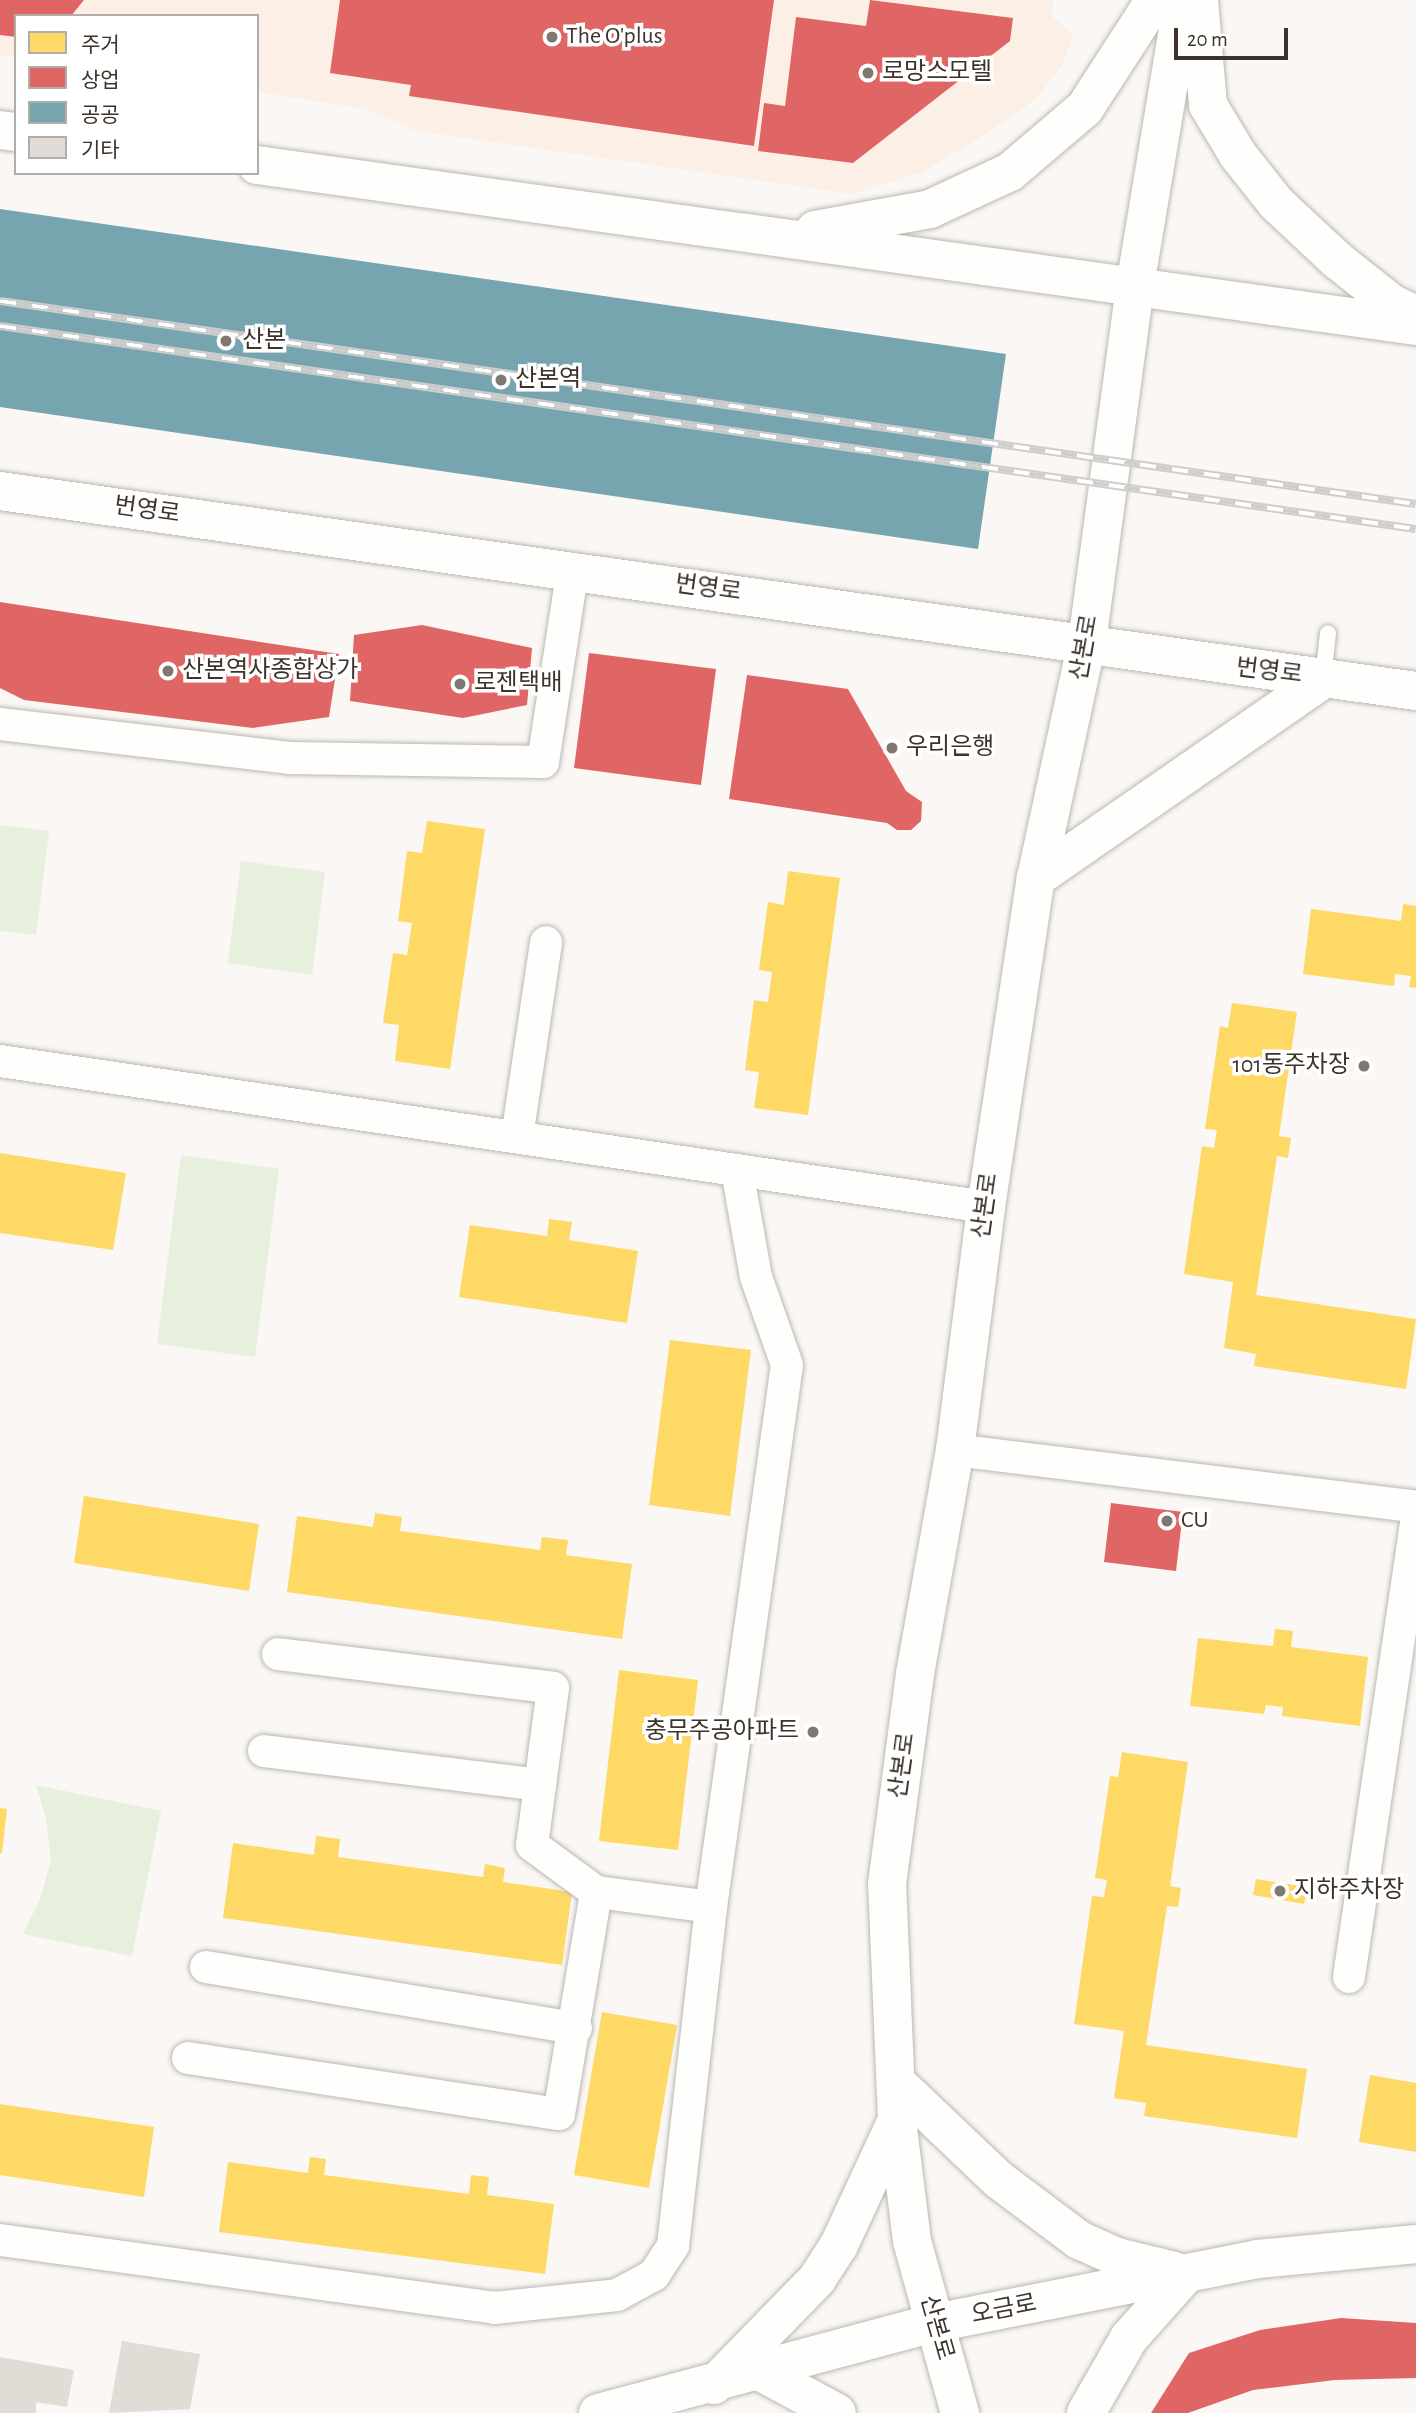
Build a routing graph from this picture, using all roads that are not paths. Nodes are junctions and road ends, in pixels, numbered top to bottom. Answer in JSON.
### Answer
{"nodes":[{"id":1,"x":1155,"y":0,"type":"edge"},
{"id":2,"x":1183,"y":0,"type":"edge"},
{"id":3,"x":1199,"y":0,"type":"edge"},
{"id":4,"x":259,"y":165,"type":"edge"},
{"id":5,"x":782,"y":236,"type":"junction"},
{"id":6,"x":1135,"y":286,"type":"junction"},
{"id":7,"x":1416,"y":315,"type":"edge"},
{"id":8,"x":1416,"y":326,"type":"edge"},
{"id":9,"x":0,"y":491,"type":"edge"},
{"id":10,"x":573,"y":569,"type":"junction"},
{"id":11,"x":1328,"y":633,"type":"dead end"},
{"id":12,"x":1087,"y":642,"type":"junction"},
{"id":13,"x":1323,"y":679,"type":"junction"},
{"id":14,"x":1416,"y":691,"type":"edge"},
{"id":15,"x":0,"y":724,"type":"edge"},
{"id":16,"x":1036,"y":878,"type":"junction"},
{"id":17,"x":546,"y":942,"type":"dead end"},
{"id":18,"x":0,"y":1061,"type":"edge"},
{"id":19,"x":517,"y":1137,"type":"junction"},
{"id":20,"x":737,"y":1170,"type":"junction"},
{"id":21,"x":986,"y":1207,"type":"junction"},
{"id":22,"x":955,"y":1450,"type":"junction"},
{"id":23,"x":1416,"y":1507,"type":"edge"},
{"id":24,"x":1416,"y":1524,"type":"edge"},
{"id":25,"x":278,"y":1654,"type":"dead end"},
{"id":26,"x":264,"y":1751,"type":"dead end"},
{"id":27,"x":540,"y":1785,"type":"junction"},
{"id":28,"x":596,"y":1892,"type":"junction"},
{"id":29,"x":711,"y":1907,"type":"junction"},
{"id":30,"x":206,"y":1967,"type":"dead end"},
{"id":31,"x":1349,"y":1977,"type":"dead end"},
{"id":32,"x":576,"y":2028,"type":"junction"},
{"id":33,"x":188,"y":2058,"type":"dead end"},
{"id":34,"x":895,"y":2082,"type":"junction"},
{"id":35,"x":897,"y":2120,"type":"junction"},
{"id":36,"x":0,"y":2240,"type":"edge"},
{"id":37,"x":1416,"y":2244,"type":"edge"},
{"id":38,"x":1186,"y":2274,"type":"junction"},
{"id":39,"x":935,"y":2323,"type":"junction"},
{"id":40,"x":761,"y":2372,"type":"junction"},
{"id":41,"x":713,"y":2385,"type":"junction"},
{"id":42,"x":598,"y":2413,"type":"edge"},
{"id":43,"x":837,"y":2413,"type":"edge"},
{"id":44,"x":960,"y":2413,"type":"edge"},
{"id":45,"x":1086,"y":2413,"type":"edge"}],
"edges":[{"from":1,"to":5,"type":"street"},
{"from":2,"to":6,"type":"street","name":"산본로"},
{"from":3,"to":7,"type":"street"},
{"from":4,"to":5,"type":"street"},
{"from":5,"to":6,"type":"street"},
{"from":6,"to":8,"type":"street"},
{"from":6,"to":12,"type":"street","name":"산본로"},
{"from":9,"to":10,"type":"street","name":"번영로"},
{"from":10,"to":12,"type":"street","name":"번영로"},
{"from":10,"to":15,"type":"street"},
{"from":11,"to":13,"type":"lane"},
{"from":12,"to":13,"type":"street","name":"번영로"},
{"from":12,"to":16,"type":"street","name":"산본로"},
{"from":13,"to":14,"type":"street","name":"번영로"},
{"from":13,"to":16,"type":"street"},
{"from":16,"to":21,"type":"street","name":"산본로"},
{"from":17,"to":19,"type":"street"},
{"from":18,"to":19,"type":"street"},
{"from":19,"to":20,"type":"street"},
{"from":20,"to":21,"type":"street"},
{"from":20,"to":29,"type":"street"},
{"from":21,"to":22,"type":"street","name":"산본로"},
{"from":22,"to":23,"type":"street"},
{"from":22,"to":34,"type":"street","name":"산본로"},
{"from":24,"to":31,"type":"street"},
{"from":25,"to":27,"type":"street"},
{"from":26,"to":27,"type":"street"},
{"from":27,"to":28,"type":"street"},
{"from":28,"to":29,"type":"street"},
{"from":28,"to":32,"type":"street"},
{"from":29,"to":36,"type":"street"},
{"from":30,"to":32,"type":"street"},
{"from":32,"to":33,"type":"street"},
{"from":34,"to":35,"type":"street","name":"산본로"},
{"from":34,"to":38,"type":"street"},
{"from":35,"to":39,"type":"street","name":"산본로"},
{"from":35,"to":41,"type":"street"},
{"from":37,"to":38,"type":"street","name":"오금로"},
{"from":38,"to":39,"type":"street","name":"오금로"},
{"from":38,"to":45,"type":"street"},
{"from":39,"to":40,"type":"street","name":"오금로"},
{"from":39,"to":44,"type":"street","name":"산본로"},
{"from":40,"to":41,"type":"street","name":"오금로"},
{"from":40,"to":43,"type":"street"},
{"from":41,"to":42,"type":"street","name":"오금로"}]}
